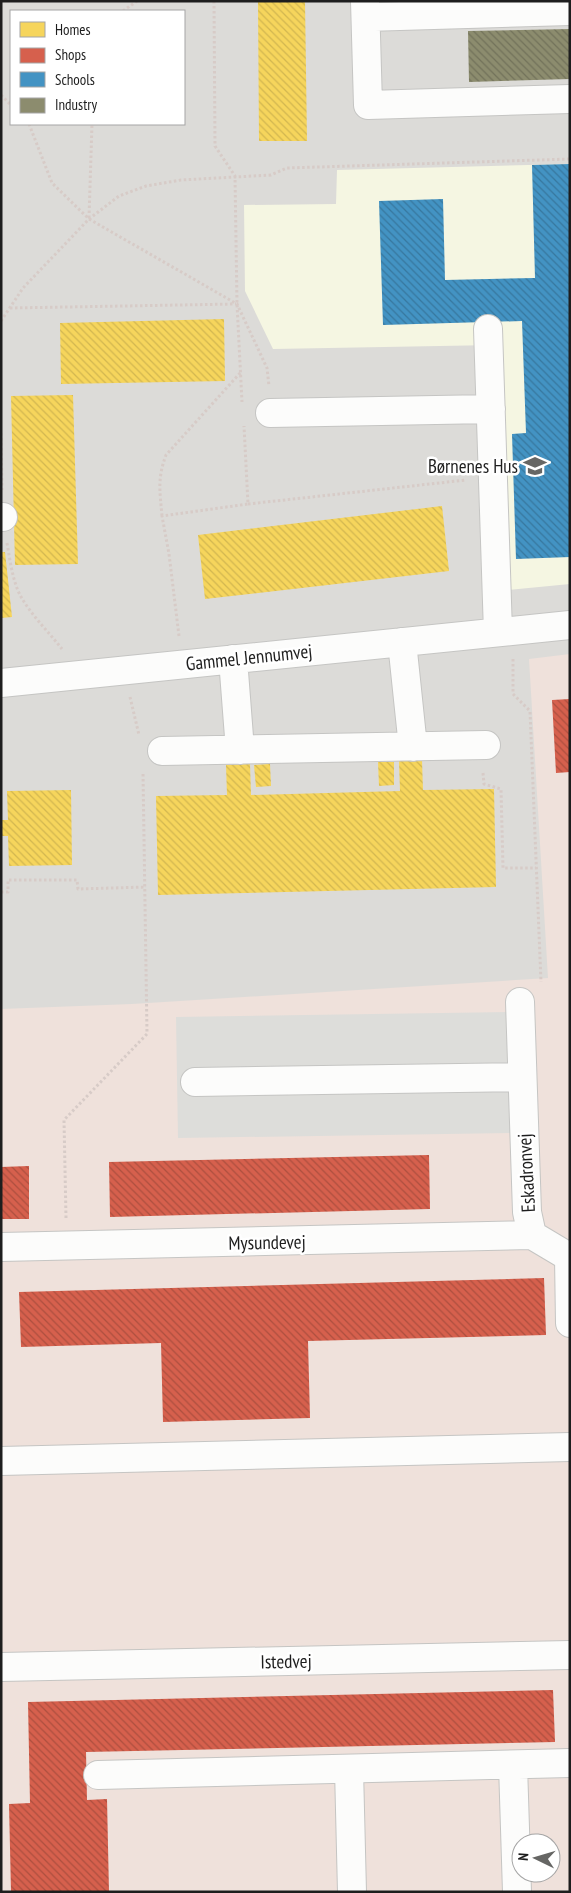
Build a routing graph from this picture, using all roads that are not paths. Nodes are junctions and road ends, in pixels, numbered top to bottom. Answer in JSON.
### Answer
{"nodes":[{"id":1,"x":365,"y":9,"type":"edge"},
{"id":2,"x":570,"y":11,"type":"edge"},
{"id":3,"x":570,"y":99,"type":"edge"},
{"id":4,"x":488,"y":329,"type":"dead end"},
{"id":5,"x":491,"y":409,"type":"junction"},
{"id":6,"x":270,"y":414,"type":"road end"},
{"id":7,"x":570,"y":625,"type":"edge"},
{"id":8,"x":505,"y":631,"type":"junction"},
{"id":9,"x":402,"y":642,"type":"junction"},
{"id":10,"x":233,"y":659,"type":"junction"},
{"id":11,"x":1,"y":683,"type":"edge"},
{"id":12,"x":484,"y":745,"type":"road end"},
{"id":13,"x":413,"y":747,"type":"junction"},
{"id":14,"x":240,"y":750,"type":"junction"},
{"id":15,"x":152,"y":760,"type":"road end"},
{"id":16,"x":520,"y":1002,"type":"road end"},
{"id":17,"x":522,"y":1077,"type":"junction"},
{"id":18,"x":195,"y":1082,"type":"dead end"},
{"id":19,"x":532,"y":1235,"type":"junction"},
{"id":20,"x":1,"y":1248,"type":"edge"},
{"id":21,"x":570,"y":1322,"type":"edge"},
{"id":22,"x":570,"y":1447,"type":"edge"},
{"id":23,"x":1,"y":1461,"type":"edge"},
{"id":24,"x":570,"y":1656,"type":"edge"},
{"id":25,"x":1,"y":1667,"type":"edge"},
{"id":26,"x":570,"y":1763,"type":"edge"},
{"id":27,"x":513,"y":1765,"type":"junction"},
{"id":28,"x":349,"y":1769,"type":"junction"},
{"id":29,"x":98,"y":1775,"type":"dead end"},
{"id":30,"x":352,"y":1892,"type":"edge"},
{"id":31,"x":516,"y":1892,"type":"edge"}],
"edges":[{"from":1,"to":2,"type":"street"},
{"from":1,"to":3,"type":"street"},
{"from":4,"to":5,"type":"street"},
{"from":5,"to":6,"type":"street"},
{"from":5,"to":8,"type":"street"},
{"from":7,"to":8,"type":"street","name":"Gammel Jennumvej"},
{"from":8,"to":9,"type":"street","name":"Gammel Jennumvej"},
{"from":9,"to":10,"type":"street","name":"Gammel Jennumvej"},
{"from":9,"to":13,"type":"street"},
{"from":10,"to":11,"type":"street","name":"Gammel Jennumvej"},
{"from":10,"to":14,"type":"street"},
{"from":12,"to":13,"type":"street"},
{"from":13,"to":14,"type":"street"},
{"from":14,"to":15,"type":"street"},
{"from":16,"to":17,"type":"street","name":"Eskadronvej"},
{"from":17,"to":18,"type":"street"},
{"from":17,"to":19,"type":"street","name":"Eskadronvej"},
{"from":19,"to":20,"type":"street","name":"Mysundevej"},
{"from":19,"to":21,"type":"street","name":"Eskadronvej"},
{"from":22,"to":23,"type":"street"},
{"from":24,"to":25,"type":"street","name":"Istedvej"},
{"from":26,"to":27,"type":"street"},
{"from":27,"to":28,"type":"street"},
{"from":27,"to":31,"type":"street"},
{"from":28,"to":29,"type":"street"},
{"from":28,"to":30,"type":"street"}]}
